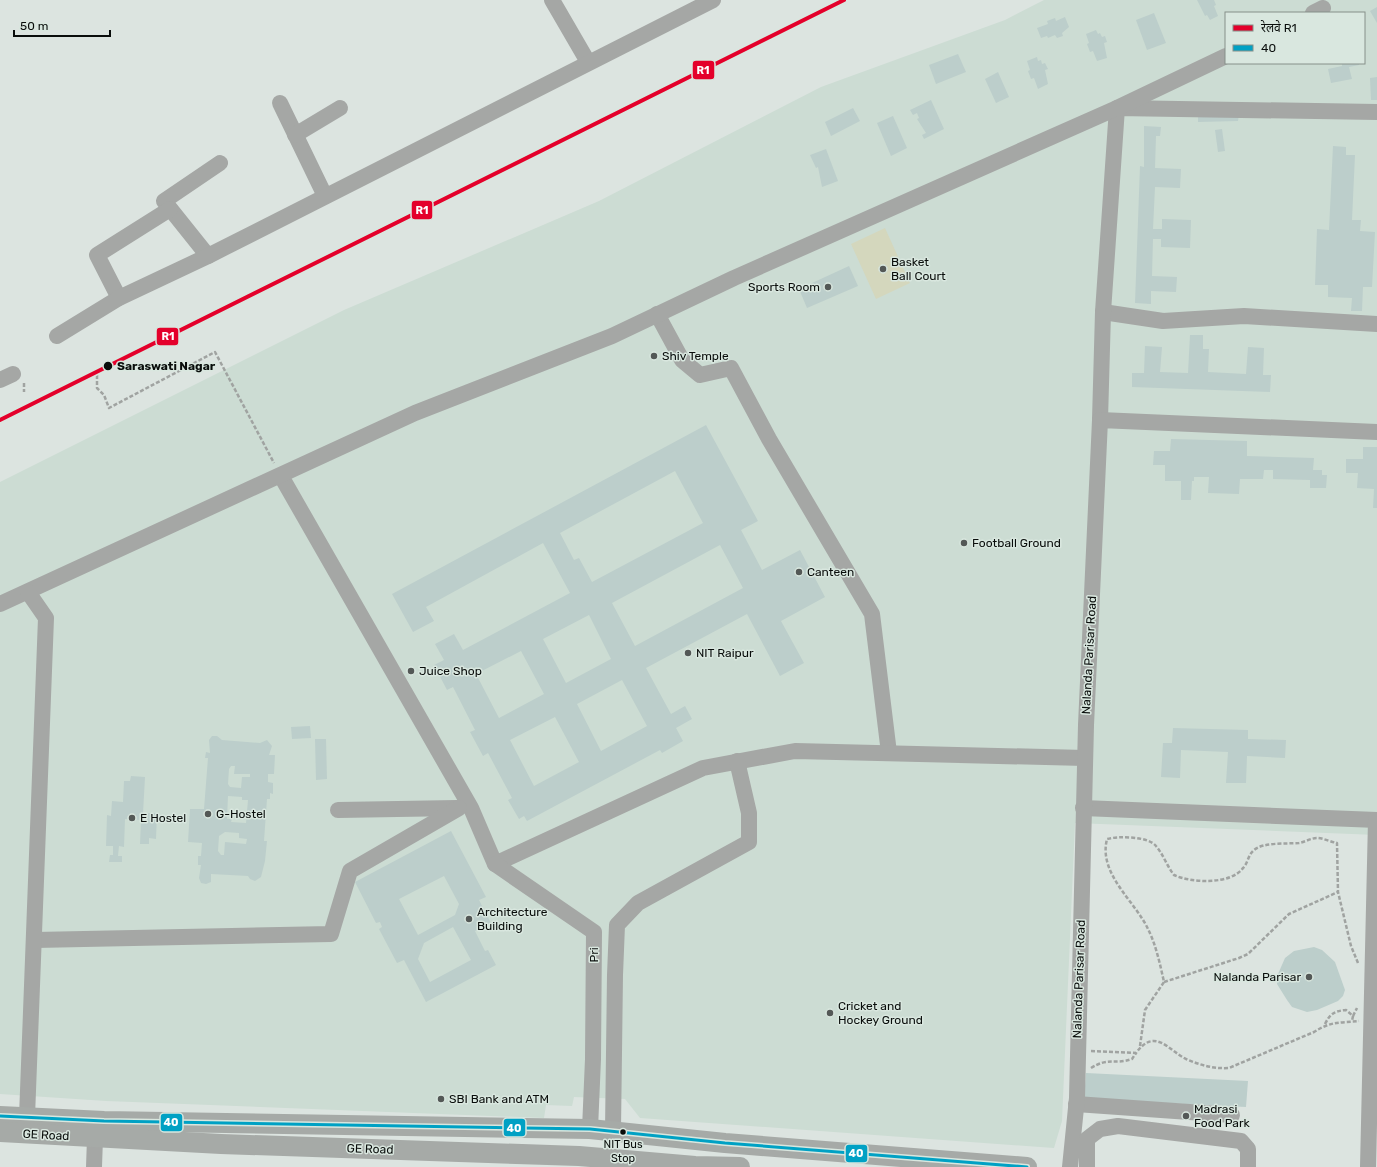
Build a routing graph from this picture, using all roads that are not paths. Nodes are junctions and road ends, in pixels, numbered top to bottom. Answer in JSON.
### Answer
{"nodes":[{"id":1,"x":552,"y":0,"type":"edge"},
{"id":2,"x":713,"y":0,"type":"edge"},
{"id":3,"x":1225,"y":56,"type":"edge"},
{"id":4,"x":588,"y":62,"type":"junction"},
{"id":5,"x":280,"y":103,"type":"dead end"},
{"id":6,"x":340,"y":108,"type":"dead end"},
{"id":7,"x":1117,"y":108,"type":"junction"},
{"id":8,"x":1377,"y":112,"type":"edge"},
{"id":9,"x":295,"y":135,"type":"junction"},
{"id":10,"x":220,"y":163,"type":"dead end"},
{"id":11,"x":325,"y":196,"type":"junction"},
{"id":12,"x":170,"y":209,"type":"junction"},
{"id":13,"x":208,"y":256,"type":"junction"},
{"id":14,"x":119,"y":298,"type":"junction"},
{"id":15,"x":1103,"y":312,"type":"junction"},
{"id":16,"x":657,"y":314,"type":"junction"},
{"id":17,"x":1377,"y":324,"type":"edge"},
{"id":18,"x":57,"y":336,"type":"dead end"},
{"id":19,"x":1100,"y":420,"type":"junction"},
{"id":20,"x":1377,"y":432,"type":"edge"},
{"id":21,"x":281,"y":476,"type":"junction"},
{"id":22,"x":28,"y":592,"type":"junction"},
{"id":23,"x":0,"y":604,"type":"edge"},
{"id":24,"x":889,"y":753,"type":"junction"},
{"id":25,"x":1085,"y":758,"type":"junction"},
{"id":26,"x":737,"y":761,"type":"junction"},
{"id":27,"x":465,"y":808,"type":"junction"},
{"id":28,"x":1083,"y":808,"type":"junction"},
{"id":29,"x":338,"y":810,"type":"dead end"},
{"id":30,"x":1376,"y":820,"type":"edge"},
{"id":31,"x":496,"y":864,"type":"junction"},
{"id":32,"x":617,"y":925,"type":"junction"},
{"id":33,"x":594,"y":932,"type":"junction"},
{"id":34,"x":35,"y":940,"type":"junction"},
{"id":35,"x":1362,"y":1018,"type":"edge"},
{"id":36,"x":1076,"y":1104,"type":"junction"},
{"id":37,"x":1232,"y":1115,"type":"dead end"},
{"id":38,"x":0,"y":1116,"type":"edge"},
{"id":39,"x":27,"y":1117,"type":"junction"},
{"id":40,"x":590,"y":1129,"type":"junction"},
{"id":41,"x":613,"y":1130,"type":"junction"},
{"id":42,"x":0,"y":1132,"type":"edge"},
{"id":43,"x":95,"y":1138,"type":"junction"},
{"id":44,"x":718,"y":1142,"type":"junction"},
{"id":45,"x":586,"y":1157,"type":"junction"},
{"id":46,"x":609,"y":1159,"type":"junction"},
{"id":47,"x":94,"y":1167,"type":"edge"},
{"id":48,"x":722,"y":1167,"type":"edge"},
{"id":49,"x":1027,"y":1167,"type":"edge"},
{"id":50,"x":1070,"y":1167,"type":"edge"},
{"id":51,"x":1087,"y":1167,"type":"edge"},
{"id":52,"x":1248,"y":1167,"type":"edge"},
{"id":53,"x":1368,"y":1167,"type":"edge"}],
"edges":[{"from":1,"to":4,"type":"street"},
{"from":2,"to":4,"type":"street"},
{"from":3,"to":7,"type":"street"},
{"from":4,"to":11,"type":"street"},
{"from":5,"to":9,"type":"street"},
{"from":6,"to":9,"type":"street"},
{"from":7,"to":8,"type":"street"},
{"from":7,"to":15,"type":"street","name":"Nalanda Parisar Road"},
{"from":7,"to":16,"type":"street"},
{"from":9,"to":11,"type":"street"},
{"from":10,"to":12,"type":"street"},
{"from":11,"to":13,"type":"street"},
{"from":12,"to":13,"type":"street"},
{"from":12,"to":14,"type":"street"},
{"from":13,"to":14,"type":"street"},
{"from":14,"to":18,"type":"street"},
{"from":15,"to":17,"type":"street"},
{"from":15,"to":19,"type":"street","name":"Nalanda Parisar Road"},
{"from":16,"to":21,"type":"street"},
{"from":16,"to":24,"type":"street"},
{"from":19,"to":20,"type":"street"},
{"from":19,"to":25,"type":"street","name":"Nalanda Parisar Road"},
{"from":21,"to":22,"type":"street"},
{"from":21,"to":27,"type":"street"},
{"from":22,"to":23,"type":"street"},
{"from":22,"to":34,"type":"street"},
{"from":24,"to":25,"type":"street"},
{"from":24,"to":26,"type":"street"},
{"from":25,"to":28,"type":"street","name":"Nalanda Parisar Road"},
{"from":26,"to":31,"type":"street"},
{"from":26,"to":32,"type":"street"},
{"from":27,"to":29,"type":"street"},
{"from":27,"to":31,"type":"street"},
{"from":27,"to":34,"type":"street"},
{"from":28,"to":30,"type":"street"},
{"from":28,"to":36,"type":"street","name":"Nalanda Parisar Road"},
{"from":30,"to":35,"type":"street"},
{"from":31,"to":33,"type":"street","name":"Pri"},
{"from":32,"to":33,"type":"street"},
{"from":32,"to":41,"type":"street"},
{"from":33,"to":40,"type":"street","name":"Pri"},
{"from":34,"to":39,"type":"street"},
{"from":35,"to":53,"type":"street"},
{"from":36,"to":37,"type":"street"},
{"from":36,"to":50,"type":"street","name":"Nalanda Parisar Road"},
{"from":38,"to":39,"type":"main road"},
{"from":39,"to":40,"type":"main road"},
{"from":40,"to":41,"type":"main road"},
{"from":40,"to":45,"type":"main road"},
{"from":41,"to":44,"type":"main road"},
{"from":41,"to":46,"type":"main road"},
{"from":42,"to":43,"type":"main road","name":"GE Road"},
{"from":43,"to":45,"type":"main road","name":"GE Road"},
{"from":43,"to":47,"type":"street"},
{"from":44,"to":48,"type":"main road"},
{"from":44,"to":49,"type":"main road"},
{"from":45,"to":46,"type":"main road","name":"GE Road"},
{"from":46,"to":48,"type":"main road","name":"GE Road"},
{"from":51,"to":52,"type":"street"}]}
